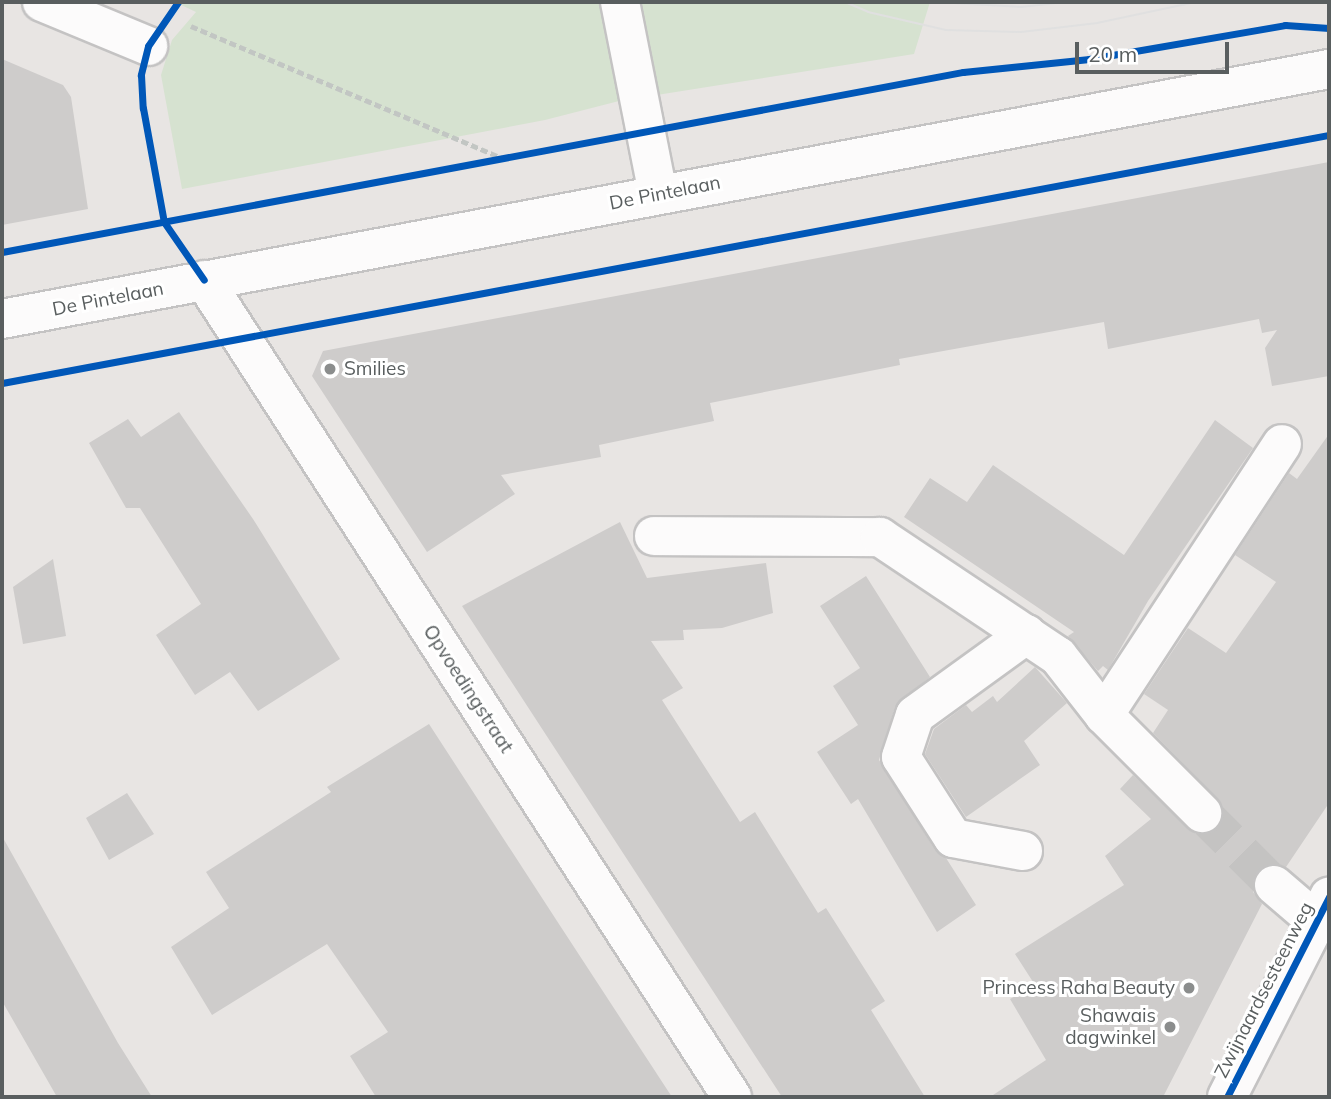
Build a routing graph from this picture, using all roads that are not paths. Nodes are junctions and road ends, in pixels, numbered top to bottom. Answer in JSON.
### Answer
{"nodes":[{"id":1,"x":41,"y":2,"type":"edge"},
{"id":2,"x":620,"y":2,"type":"edge"},
{"id":3,"x":148,"y":46,"type":"dead end"},
{"id":4,"x":1329,"y":69,"type":"edge"},
{"id":5,"x":658,"y":194,"type":"junction"},
{"id":6,"x":204,"y":280,"type":"junction"},
{"id":7,"x":2,"y":319,"type":"edge"},
{"id":8,"x":1282,"y":444,"type":"dead end"},
{"id":9,"x":653,"y":536,"type":"dead end"},
{"id":10,"x":1027,"y":634,"type":"junction"},
{"id":11,"x":1104,"y":715,"type":"junction"},
{"id":12,"x":1202,"y":813,"type":"tunnel mouth"},
{"id":13,"x":1023,"y":851,"type":"dead end"},
{"id":14,"x":1274,"y":885,"type":"tunnel mouth"},
{"id":15,"x":1323,"y":909,"type":"edge"},
{"id":16,"x":732,"y":1097,"type":"edge"},
{"id":17,"x":1227,"y":1097,"type":"edge"}],
"edges":[{"from":1,"to":3,"type":"street"},
{"from":2,"to":5,"type":"street"},
{"from":4,"to":5,"type":"street","name":"De Pintelaan"},
{"from":5,"to":6,"type":"street","name":"De Pintelaan"},
{"from":6,"to":7,"type":"street","name":"De Pintelaan"},
{"from":6,"to":16,"type":"street","name":"Opvoedingstraat"},
{"from":8,"to":11,"type":"street"},
{"from":9,"to":10,"type":"street"},
{"from":10,"to":11,"type":"street"},
{"from":10,"to":13,"type":"street"},
{"from":11,"to":12,"type":"street"},
{"from":14,"to":15,"type":"street"},
{"from":15,"to":17,"type":"street","name":"Zwijnaardsesteenweg"}]}
